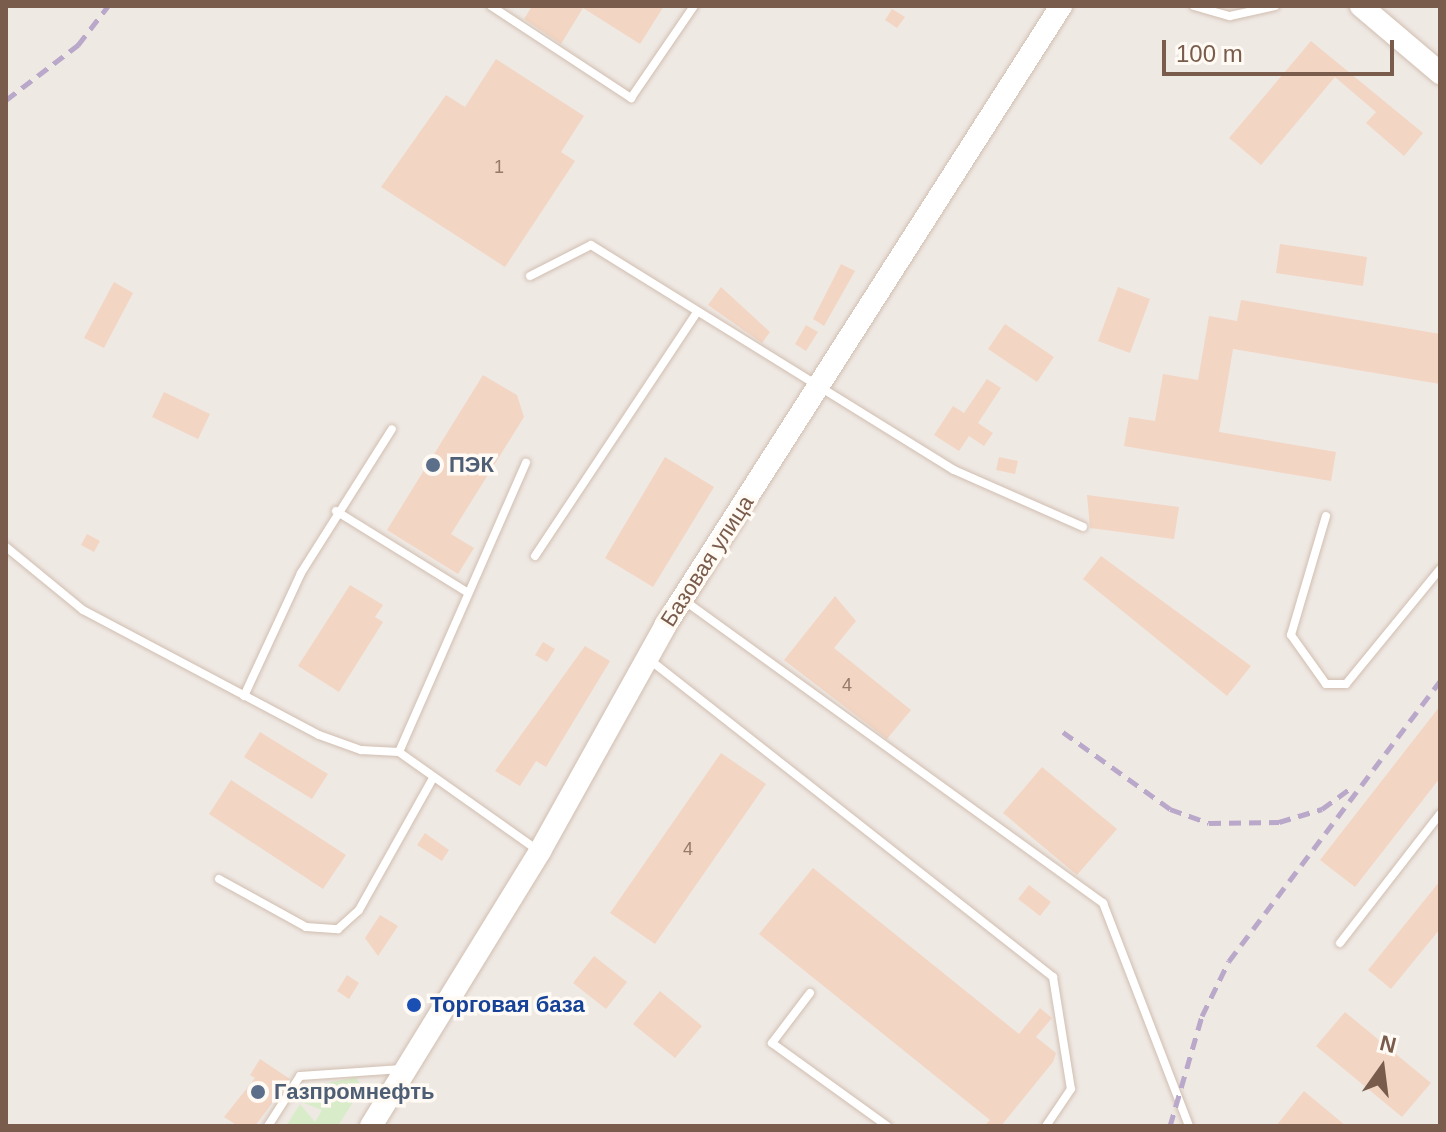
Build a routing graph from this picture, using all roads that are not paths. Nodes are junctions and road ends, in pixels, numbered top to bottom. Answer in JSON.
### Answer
{"nodes":[{"id":1,"x":491,"y":6,"type":"edge"},
{"id":2,"x":694,"y":6,"type":"edge"},
{"id":3,"x":1061,"y":6,"type":"edge"},
{"id":4,"x":1194,"y":6,"type":"edge"},
{"id":5,"x":1275,"y":6,"type":"edge"},
{"id":6,"x":1361,"y":6,"type":"edge"},
{"id":7,"x":1440,"y":73,"type":"edge"},
{"id":8,"x":530,"y":276,"type":"dead end"},
{"id":9,"x":697,"y":312,"type":"junction"},
{"id":10,"x":818,"y":389,"type":"junction"},
{"id":11,"x":392,"y":429,"type":"dead end"},
{"id":12,"x":526,"y":463,"type":"dead end"},
{"id":13,"x":336,"y":511,"type":"junction"},
{"id":14,"x":1326,"y":516,"type":"dead end"},
{"id":15,"x":1083,"y":527,"type":"dead end"},
{"id":16,"x":6,"y":547,"type":"edge"},
{"id":17,"x":535,"y":556,"type":"dead end"},
{"id":18,"x":1440,"y":569,"type":"edge"},
{"id":19,"x":465,"y":591,"type":"junction"},
{"id":20,"x":682,"y":600,"type":"junction"},
{"id":21,"x":646,"y":657,"type":"junction"},
{"id":22,"x":244,"y":696,"type":"junction"},
{"id":23,"x":399,"y":752,"type":"junction"},
{"id":24,"x":432,"y":780,"type":"junction"},
{"id":25,"x":1440,"y":814,"type":"edge"},
{"id":26,"x":540,"y":851,"type":"junction"},
{"id":27,"x":219,"y":879,"type":"dead end"},
{"id":28,"x":1340,"y":943,"type":"dead end"},
{"id":29,"x":810,"y":993,"type":"dead end"},
{"id":30,"x":406,"y":1069,"type":"junction"},
{"id":31,"x":268,"y":1126,"type":"edge"},
{"id":32,"x":371,"y":1126,"type":"edge"},
{"id":33,"x":887,"y":1126,"type":"edge"},
{"id":34,"x":1046,"y":1126,"type":"edge"},
{"id":35,"x":1189,"y":1126,"type":"edge"}],
"edges":[{"from":1,"to":2,"type":"lane"},
{"from":3,"to":10,"type":"street","name":"Базовая улица"},
{"from":4,"to":5,"type":"lane"},
{"from":6,"to":7,"type":"street"},
{"from":8,"to":9,"type":"lane"},
{"from":9,"to":10,"type":"lane"},
{"from":9,"to":17,"type":"lane"},
{"from":10,"to":15,"type":"lane"},
{"from":10,"to":20,"type":"street","name":"Базовая улица"},
{"from":11,"to":13,"type":"lane"},
{"from":12,"to":19,"type":"lane"},
{"from":13,"to":19,"type":"lane"},
{"from":13,"to":22,"type":"lane"},
{"from":14,"to":18,"type":"lane"},
{"from":16,"to":22,"type":"lane"},
{"from":19,"to":23,"type":"lane"},
{"from":20,"to":21,"type":"street","name":"Базовая улица"},
{"from":20,"to":35,"type":"lane"},
{"from":21,"to":26,"type":"street","name":"Базовая улица"},
{"from":21,"to":34,"type":"lane"},
{"from":22,"to":23,"type":"lane"},
{"from":23,"to":24,"type":"lane"},
{"from":24,"to":26,"type":"lane"},
{"from":24,"to":27,"type":"lane"},
{"from":25,"to":28,"type":"lane"},
{"from":26,"to":30,"type":"street","name":"Базовая улица"},
{"from":29,"to":33,"type":"lane"},
{"from":30,"to":31,"type":"lane"},
{"from":30,"to":32,"type":"street","name":"Базовая улица"}]}
